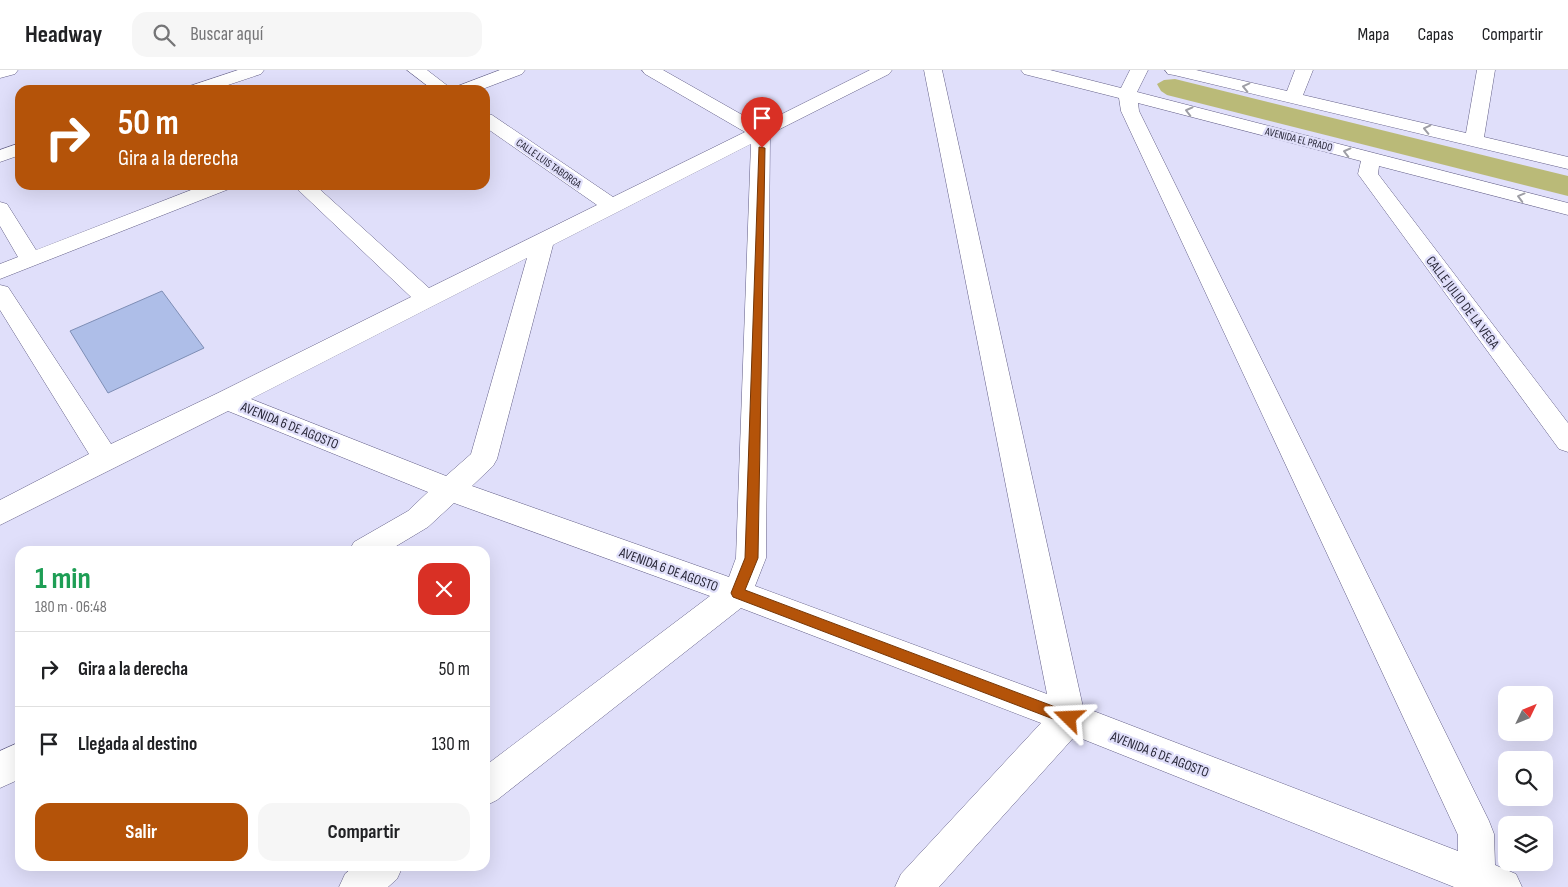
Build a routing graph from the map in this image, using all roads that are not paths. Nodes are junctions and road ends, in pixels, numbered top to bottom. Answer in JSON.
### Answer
{"nodes":[{"id":1,"x":10,"y":70,"type":"edge"},
{"id":2,"x":255,"y":70,"type":"edge"},
{"id":3,"x":416,"y":70,"type":"edge"},
{"id":4,"x":516,"y":70,"type":"edge"},
{"id":5,"x":651,"y":70,"type":"edge"},
{"id":6,"x":883,"y":70,"type":"edge"},
{"id":7,"x":933,"y":70,"type":"edge"},
{"id":8,"x":1030,"y":70,"type":"edge"},
{"id":9,"x":1139,"y":70,"type":"edge"},
{"id":10,"x":1174,"y":70,"type":"edge"},
{"id":11,"x":1304,"y":70,"type":"edge"},
{"id":12,"x":1486,"y":70,"type":"edge"},
{"id":13,"x":0,"y":73,"type":"edge"},
{"id":14,"x":211,"y":85,"type":"edge"},
{"id":15,"x":437,"y":85,"type":"edge"},
{"id":16,"x":477,"y":85,"type":"edge"},
{"id":17,"x":1127,"y":95,"type":"junction"},
{"id":18,"x":1293,"y":98,"type":"junction"},
{"id":19,"x":490,"y":122,"type":"edge"},
{"id":20,"x":761,"y":133,"type":"junction"},
{"id":21,"x":1474,"y":140,"type":"junction"},
{"id":22,"x":15,"y":151,"type":"edge"},
{"id":23,"x":0,"y":156,"type":"edge"},
{"id":24,"x":1371,"y":158,"type":"junction"},
{"id":25,"x":1568,"y":162,"type":"edge"},
{"id":26,"x":209,"y":190,"type":"edge"},
{"id":27,"x":308,"y":190,"type":"edge"},
{"id":28,"x":612,"y":206,"type":"junction"},
{"id":29,"x":0,"y":208,"type":"edge"},
{"id":30,"x":1568,"y":209,"type":"edge"},
{"id":31,"x":543,"y":241,"type":"junction"},
{"id":32,"x":31,"y":260,"type":"junction"},
{"id":33,"x":0,"y":272,"type":"edge"},
{"id":34,"x":0,"y":292,"type":"edge"},
{"id":35,"x":427,"y":299,"type":"junction"},
{"id":36,"x":227,"y":400,"type":"junction"},
{"id":37,"x":1568,"y":442,"type":"edge"},
{"id":38,"x":106,"y":458,"type":"junction"},
{"id":39,"x":450,"y":490,"type":"junction"},
{"id":40,"x":0,"y":513,"type":"edge"},
{"id":41,"x":372,"y":546,"type":"edge"},
{"id":42,"x":737,"y":593,"type":"junction"},
{"id":43,"x":1069,"y":718,"type":"junction"},
{"id":44,"x":15,"y":762,"type":"edge"},
{"id":45,"x":0,"y":772,"type":"edge"},
{"id":46,"x":490,"y":784,"type":"edge"},
{"id":47,"x":378,"y":871,"type":"edge"},
{"id":48,"x":1484,"y":884,"type":"edge"},
{"id":49,"x":358,"y":887,"type":"edge"},
{"id":50,"x":914,"y":887,"type":"edge"}],
"edges":[{"from":1,"to":13,"type":"street"},
{"from":2,"to":14,"type":"street"},
{"from":3,"to":15,"type":"street"},
{"from":4,"to":16,"type":"street"},
{"from":5,"to":20,"type":"street"},
{"from":6,"to":20,"type":"street"},
{"from":7,"to":43,"type":"street"},
{"from":8,"to":17,"type":"street","name":"AVENIDA EL PRADO"},
{"from":9,"to":17,"type":"street"},
{"from":18,"to":10,"type":"street","one_way":true},
{"from":11,"to":18,"type":"street"},
{"from":12,"to":21,"type":"street"},
{"from":24,"to":17,"type":"street","name":"AVENIDA EL PRADO","one_way":true},
{"from":17,"to":48,"type":"street"},
{"from":21,"to":18,"type":"street","one_way":true},
{"from":19,"to":28,"type":"street","name":"CALLE LUIS TABORGA"},
{"from":20,"to":28,"type":"street"},
{"from":20,"to":42,"type":"street"},
{"from":21,"to":25,"type":"street"},
{"from":22,"to":23,"type":"street"},
{"from":30,"to":24,"type":"street","name":"AVENIDA EL PRADO","one_way":true},
{"from":24,"to":37,"type":"street","name":"CALLE JULIO DE LA VEGA"},
{"from":26,"to":32,"type":"street"},
{"from":27,"to":35,"type":"street"},
{"from":28,"to":31,"type":"street"},
{"from":29,"to":32,"type":"street"},
{"from":31,"to":35,"type":"street"},
{"from":31,"to":39,"type":"street"},
{"from":32,"to":33,"type":"street"},
{"from":34,"to":38,"type":"street"},
{"from":35,"to":36,"type":"street"},
{"from":36,"to":38,"type":"street"},
{"from":36,"to":39,"type":"street","name":"AVENIDA 6 DE AGOSTO"},
{"from":38,"to":40,"type":"street"},
{"from":39,"to":41,"type":"street"},
{"from":39,"to":42,"type":"street","name":"AVENIDA 6 DE AGOSTO"},
{"from":42,"to":43,"type":"street","name":"AVENIDA 6 DE AGOSTO"},
{"from":42,"to":46,"type":"street"},
{"from":43,"to":48,"type":"street","name":"AVENIDA 6 DE AGOSTO"},
{"from":43,"to":50,"type":"street"},
{"from":44,"to":45,"type":"street"},
{"from":47,"to":49,"type":"street"}]}
